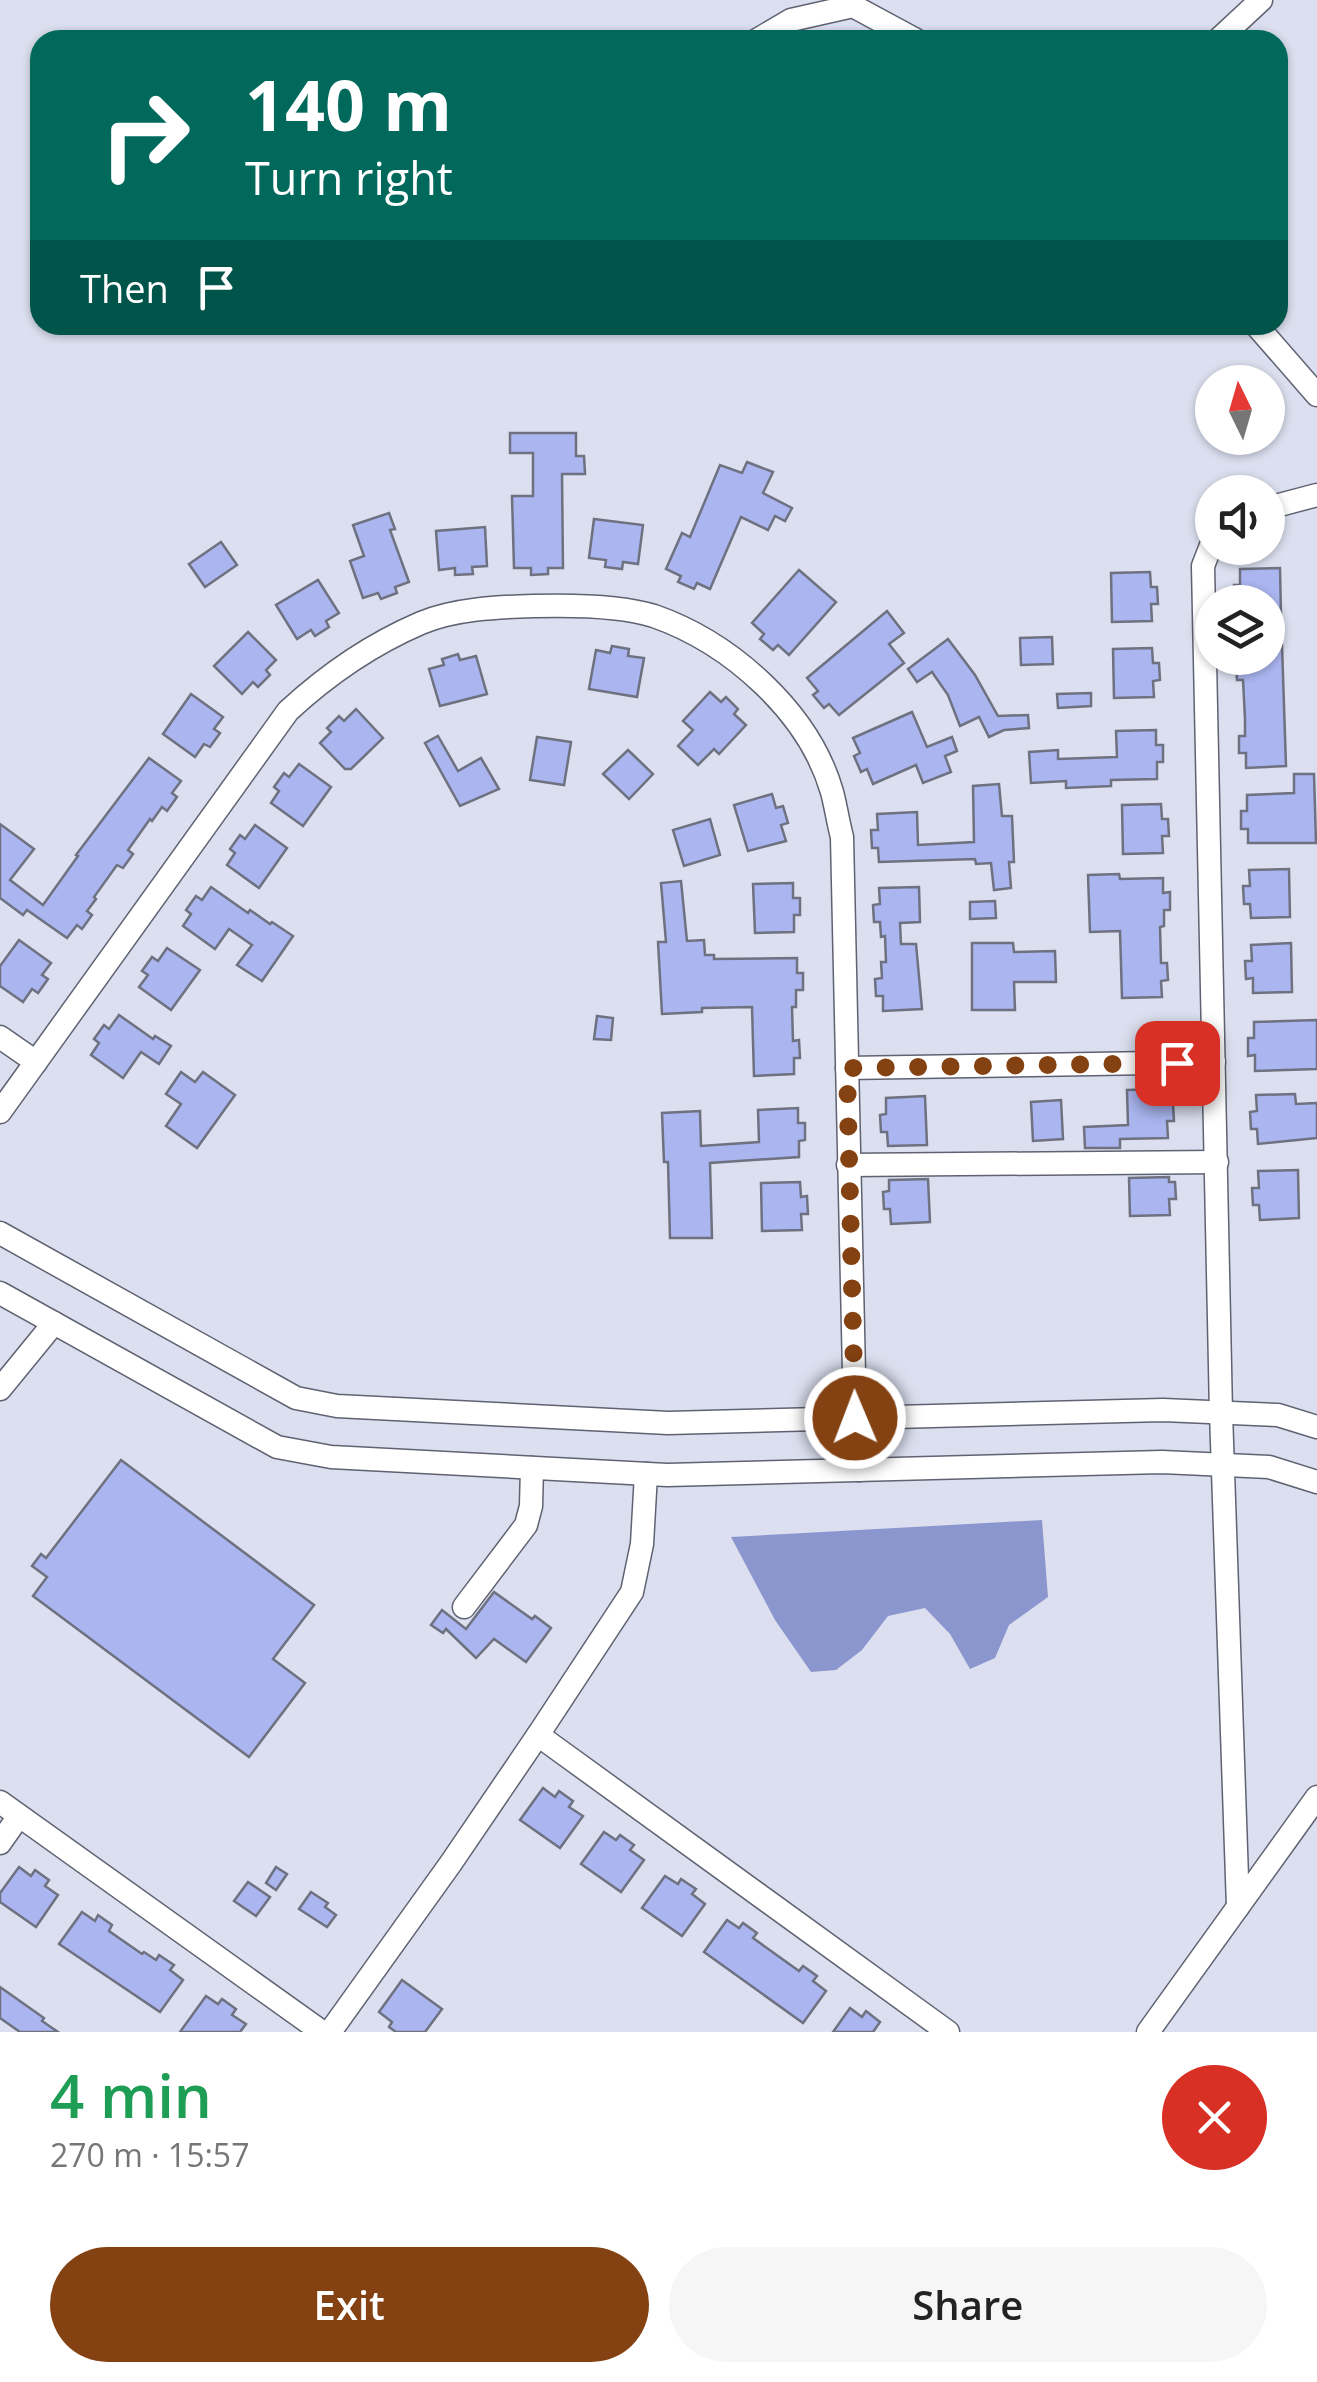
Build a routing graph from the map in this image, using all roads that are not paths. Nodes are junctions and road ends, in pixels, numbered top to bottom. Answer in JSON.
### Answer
{"nodes":[{"id":1,"x":1261,"y":0,"type":"edge"},
{"id":2,"x":775,"y":30,"type":"edge"},
{"id":3,"x":897,"y":30,"type":"edge"},
{"id":4,"x":1229,"y":30,"type":"edge"},
{"id":5,"x":1265,"y":335,"type":"edge"},
{"id":6,"x":1317,"y":395,"type":"edge"},
{"id":7,"x":1317,"y":495,"type":"edge"},
{"id":8,"x":1285,"y":503,"type":"edge"},
{"id":9,"x":1203,"y":565,"type":"edge"},
{"id":10,"x":0,"y":1037,"type":"edge"},
{"id":11,"x":36,"y":1062,"type":"junction"},
{"id":12,"x":1214,"y":1062,"type":"junction"},
{"id":13,"x":847,"y":1068,"type":"junction"},
{"id":14,"x":0,"y":1112,"type":"edge"},
{"id":15,"x":1217,"y":1162,"type":"junction"},
{"id":16,"x":848,"y":1165,"type":"junction"},
{"id":17,"x":0,"y":1232,"type":"edge"},
{"id":18,"x":0,"y":1294,"type":"edge"},
{"id":19,"x":54,"y":1323,"type":"junction"},
{"id":20,"x":0,"y":1389,"type":"edge"},
{"id":21,"x":1222,"y":1413,"type":"junction"},
{"id":22,"x":855,"y":1418,"type":"junction"},
{"id":23,"x":1317,"y":1427,"type":"edge"},
{"id":24,"x":1224,"y":1465,"type":"junction"},
{"id":25,"x":532,"y":1468,"type":"junction"},
{"id":26,"x":859,"y":1470,"type":"junction"},
{"id":27,"x":646,"y":1474,"type":"junction"},
{"id":28,"x":1317,"y":1482,"type":"edge"},
{"id":29,"x":464,"y":1606,"type":"dead end"},
{"id":30,"x":538,"y":1735,"type":"junction"},
{"id":31,"x":1317,"y":1797,"type":"edge"},
{"id":32,"x":10,"y":1809,"type":"edge"},
{"id":33,"x":0,"y":1843,"type":"edge"},
{"id":34,"x":1238,"y":1907,"type":"junction"},
{"id":35,"x":322,"y":2032,"type":"edge"},
{"id":36,"x":330,"y":2032,"type":"edge"},
{"id":37,"x":948,"y":2032,"type":"edge"},
{"id":38,"x":1148,"y":2032,"type":"edge"}],
"edges":[{"from":1,"to":4,"type":"street"},
{"from":2,"to":3,"type":"street"},
{"from":5,"to":6,"type":"street"},
{"from":7,"to":8,"type":"street"},
{"from":9,"to":12,"type":"street"},
{"from":10,"to":11,"type":"street"},
{"from":11,"to":13,"type":"street"},
{"from":11,"to":14,"type":"street"},
{"from":12,"to":13,"type":"street"},
{"from":12,"to":15,"type":"street"},
{"from":13,"to":16,"type":"street"},
{"from":15,"to":16,"type":"street"},
{"from":15,"to":21,"type":"street"},
{"from":16,"to":22,"type":"street"},
{"from":17,"to":22,"type":"street"},
{"from":18,"to":19,"type":"street"},
{"from":19,"to":20,"type":"street"},
{"from":19,"to":25,"type":"street"},
{"from":21,"to":22,"type":"street"},
{"from":21,"to":23,"type":"street"},
{"from":21,"to":24,"type":"street"},
{"from":22,"to":26,"type":"street"},
{"from":24,"to":26,"type":"street"},
{"from":24,"to":28,"type":"street"},
{"from":24,"to":34,"type":"street"},
{"from":25,"to":27,"type":"street"},
{"from":25,"to":29,"type":"street"},
{"from":26,"to":27,"type":"street"},
{"from":27,"to":30,"type":"street"},
{"from":30,"to":36,"type":"street"},
{"from":30,"to":37,"type":"street"},
{"from":31,"to":34,"type":"street"},
{"from":32,"to":33,"type":"street"},
{"from":32,"to":35,"type":"street"},
{"from":34,"to":38,"type":"street"}]}
